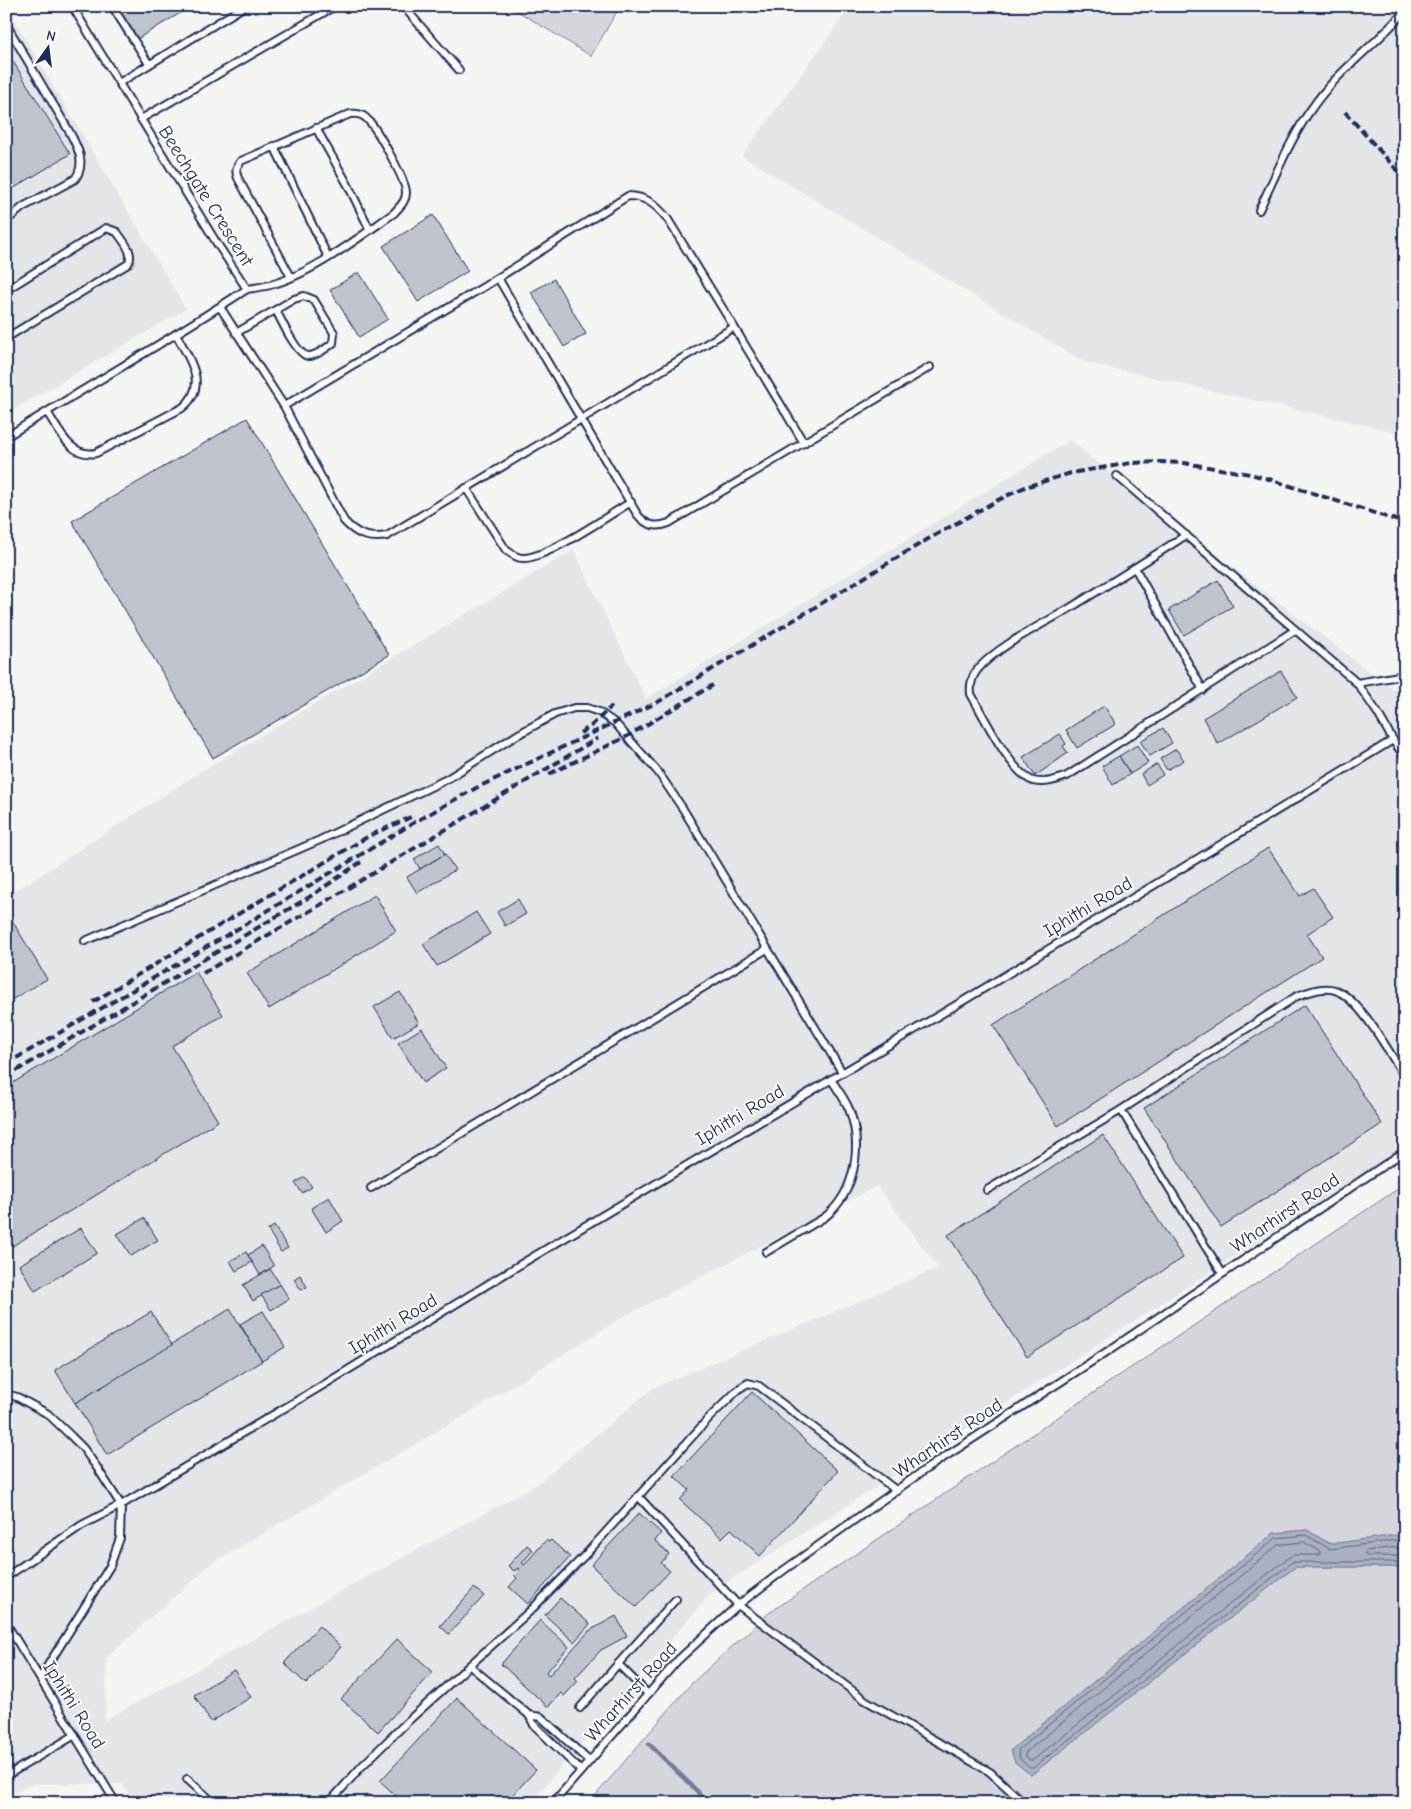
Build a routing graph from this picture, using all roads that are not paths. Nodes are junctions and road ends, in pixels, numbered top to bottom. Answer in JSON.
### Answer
{"nodes":[{"id":1,"x":72,"y":6,"type":"edge"},
{"id":2,"x":112,"y":6,"type":"edge"},
{"id":3,"x":245,"y":6,"type":"edge"},
{"id":4,"x":335,"y":6,"type":"edge"},
{"id":5,"x":403,"y":6,"type":"edge"},
{"id":6,"x":1405,"y":11,"type":"edge"},
{"id":7,"x":6,"y":24,"type":"edge"},
{"id":8,"x":149,"y":64,"type":"junction"},
{"id":9,"x":459,"y":70,"type":"dead end"},
{"id":10,"x":119,"y":83,"type":"junction"},
{"id":11,"x":141,"y":119,"type":"junction"},
{"id":12,"x":316,"y":128,"type":"junction"},
{"id":13,"x":274,"y":146,"type":"junction"},
{"id":14,"x":1259,"y":210,"type":"dead end"},
{"id":15,"x":6,"y":221,"type":"edge"},
{"id":16,"x":370,"y":230,"type":"junction"},
{"id":17,"x":328,"y":257,"type":"junction"},
{"id":18,"x":291,"y":277,"type":"junction"},
{"id":19,"x":498,"y":278,"type":"junction"},
{"id":20,"x":246,"y":289,"type":"junction"},
{"id":21,"x":6,"y":290,"type":"edge"},
{"id":22,"x":220,"y":307,"type":"junction"},
{"id":23,"x":276,"y":310,"type":"junction"},
{"id":24,"x":734,"y":327,"type":"junction"},
{"id":25,"x":236,"y":333,"type":"junction"},
{"id":26,"x":176,"y":334,"type":"junction"},
{"id":27,"x":6,"y":338,"type":"edge"},
{"id":28,"x":930,"y":367,"type":"dead end"},
{"id":29,"x":284,"y":406,"type":"junction"},
{"id":30,"x":47,"y":412,"type":"junction"},
{"id":31,"x":582,"y":419,"type":"junction"},
{"id":32,"x":6,"y":437,"type":"edge"},
{"id":33,"x":804,"y":443,"type":"junction"},
{"id":34,"x":1118,"y":476,"type":"dead end"},
{"id":35,"x":466,"y":488,"type":"junction"},
{"id":36,"x":631,"y":502,"type":"junction"},
{"id":37,"x":1186,"y":535,"type":"junction"},
{"id":38,"x":1135,"y":568,"type":"junction"},
{"id":39,"x":1295,"y":630,"type":"junction"},
{"id":40,"x":1405,"y":675,"type":"edge"},
{"id":41,"x":1357,"y":684,"type":"junction"},
{"id":42,"x":1203,"y":690,"type":"junction"},
{"id":43,"x":1393,"y":740,"type":"junction"},
{"id":44,"x":1405,"y":757,"type":"edge"},
{"id":45,"x":85,"y":941,"type":"dead end"},
{"id":46,"x":767,"y":949,"type":"junction"},
{"id":47,"x":842,"y":1072,"type":"junction"},
{"id":48,"x":1405,"y":1077,"type":"edge"},
{"id":49,"x":831,"y":1079,"type":"junction"},
{"id":50,"x":1121,"y":1110,"type":"junction"},
{"id":51,"x":1405,"y":1151,"type":"edge"},
{"id":52,"x":371,"y":1188,"type":"dead end"},
{"id":53,"x":986,"y":1190,"type":"dead end"},
{"id":54,"x":766,"y":1252,"type":"dead end"},
{"id":55,"x":1222,"y":1273,"type":"junction"},
{"id":56,"x":6,"y":1394,"type":"edge"},
{"id":57,"x":897,"y":1491,"type":"junction"},
{"id":58,"x":638,"y":1496,"type":"junction"},
{"id":59,"x":121,"y":1505,"type":"junction"},
{"id":60,"x":6,"y":1577,"type":"edge"},
{"id":61,"x":676,"y":1599,"type":"dead end"},
{"id":62,"x":738,"y":1605,"type":"junction"},
{"id":63,"x":6,"y":1623,"type":"edge"},
{"id":64,"x":618,"y":1664,"type":"junction"},
{"id":65,"x":470,"y":1666,"type":"junction"},
{"id":66,"x":40,"y":1678,"type":"junction"},
{"id":67,"x":648,"y":1694,"type":"junction"},
{"id":68,"x":580,"y":1708,"type":"dead end"},
{"id":69,"x":529,"y":1715,"type":"junction"},
{"id":70,"x":75,"y":1735,"type":"junction"},
{"id":71,"x":590,"y":1761,"type":"junction"},
{"id":72,"x":581,"y":1771,"type":"junction"},
{"id":73,"x":6,"y":1776,"type":"edge"},
{"id":74,"x":186,"y":1779,"type":"dead end"},
{"id":75,"x":116,"y":1803,"type":"edge"},
{"id":76,"x":214,"y":1803,"type":"edge"},
{"id":77,"x":329,"y":1803,"type":"edge"},
{"id":78,"x":553,"y":1803,"type":"edge"},
{"id":79,"x":1024,"y":1803,"type":"edge"}],
"edges":[{"from":1,"to":10,"type":"lane","name":"Beechgate Crescent"},
{"from":2,"to":8,"type":"lane"},
{"from":3,"to":8,"type":"lane"},
{"from":4,"to":11,"type":"lane"},
{"from":5,"to":9,"type":"lane"},
{"from":6,"to":14,"type":"lane"},
{"from":7,"to":15,"type":"lane"},
{"from":8,"to":10,"type":"lane"},
{"from":10,"to":11,"type":"lane","name":"Beechgate Crescent"},
{"from":11,"to":20,"type":"lane","name":"Beechgate Crescent"},
{"from":12,"to":13,"type":"lane"},
{"from":12,"to":16,"type":"lane"},
{"from":12,"to":16,"type":"lane"},
{"from":13,"to":17,"type":"lane"},
{"from":13,"to":18,"type":"lane"},
{"from":16,"to":17,"type":"lane"},
{"from":17,"to":18,"type":"lane"},
{"from":18,"to":20,"type":"lane"},
{"from":19,"to":24,"type":"lane"},
{"from":19,"to":29,"type":"lane"},
{"from":19,"to":31,"type":"lane"},
{"from":20,"to":22,"type":"lane","name":"Beechgate Crescent"},
{"from":21,"to":27,"type":"lane"},
{"from":22,"to":25,"type":"lane"},
{"from":22,"to":26,"type":"lane","name":"Beechgate Crescent"},
{"from":23,"to":23,"type":"lane"},
{"from":23,"to":25,"type":"lane"},
{"from":24,"to":31,"type":"lane"},
{"from":24,"to":33,"type":"lane"},
{"from":25,"to":29,"type":"lane"},
{"from":26,"to":30,"type":"lane","name":"Beechgate Crescent"},
{"from":26,"to":30,"type":"lane"},
{"from":28,"to":33,"type":"lane"},
{"from":29,"to":35,"type":"lane"},
{"from":30,"to":32,"type":"lane","name":"Beechgate Crescent"},
{"from":31,"to":35,"type":"lane"},
{"from":31,"to":36,"type":"lane"},
{"from":33,"to":36,"type":"lane"},
{"from":34,"to":37,"type":"lane"},
{"from":35,"to":36,"type":"lane"},
{"from":37,"to":38,"type":"lane"},
{"from":37,"to":39,"type":"lane"},
{"from":38,"to":42,"type":"lane"},
{"from":38,"to":42,"type":"lane"},
{"from":39,"to":41,"type":"lane"},
{"from":39,"to":42,"type":"lane"},
{"from":40,"to":41,"type":"lane"},
{"from":41,"to":43,"type":"lane"},
{"from":43,"to":44,"type":"lane"},
{"from":43,"to":47,"type":"lane","name":"Iphithi Road"},
{"from":45,"to":46,"type":"lane"},
{"from":46,"to":47,"type":"lane"},
{"from":46,"to":52,"type":"lane"},
{"from":47,"to":49,"type":"lane","name":"Iphithi Road"},
{"from":48,"to":50,"type":"lane"},
{"from":49,"to":54,"type":"lane"},
{"from":49,"to":59,"type":"lane","name":"Iphithi Road"},
{"from":50,"to":53,"type":"lane"},
{"from":50,"to":55,"type":"lane"},
{"from":51,"to":55,"type":"lane","name":"Wharhirst Road"},
{"from":55,"to":57,"type":"lane","name":"Wharhirst Road"},
{"from":56,"to":59,"type":"lane"},
{"from":57,"to":58,"type":"lane"},
{"from":57,"to":62,"type":"lane","name":"Wharhirst Road"},
{"from":58,"to":62,"type":"lane"},
{"from":58,"to":65,"type":"lane"},
{"from":59,"to":60,"type":"lane","name":"Iphithi Road"},
{"from":59,"to":66,"type":"lane"},
{"from":61,"to":64,"type":"lane"},
{"from":62,"to":67,"type":"lane","name":"Wharhirst Road"},
{"from":62,"to":79,"type":"lane"},
{"from":63,"to":66,"type":"lane","name":"Iphithi Road"},
{"from":64,"to":67,"type":"lane"},
{"from":64,"to":68,"type":"lane"},
{"from":65,"to":69,"type":"lane"},
{"from":65,"to":77,"type":"lane"},
{"from":66,"to":70,"type":"lane","name":"Iphithi Road"},
{"from":67,"to":71,"type":"lane","name":"Wharhirst Road"},
{"from":69,"to":71,"type":"lane"},
{"from":69,"to":72,"type":"lane"},
{"from":70,"to":73,"type":"lane"},
{"from":70,"to":75,"type":"lane","name":"Iphithi Road"},
{"from":71,"to":72,"type":"lane","name":"Wharhirst Road"},
{"from":72,"to":78,"type":"lane","name":"Wharhirst Road"},
{"from":74,"to":76,"type":"lane"}]}
